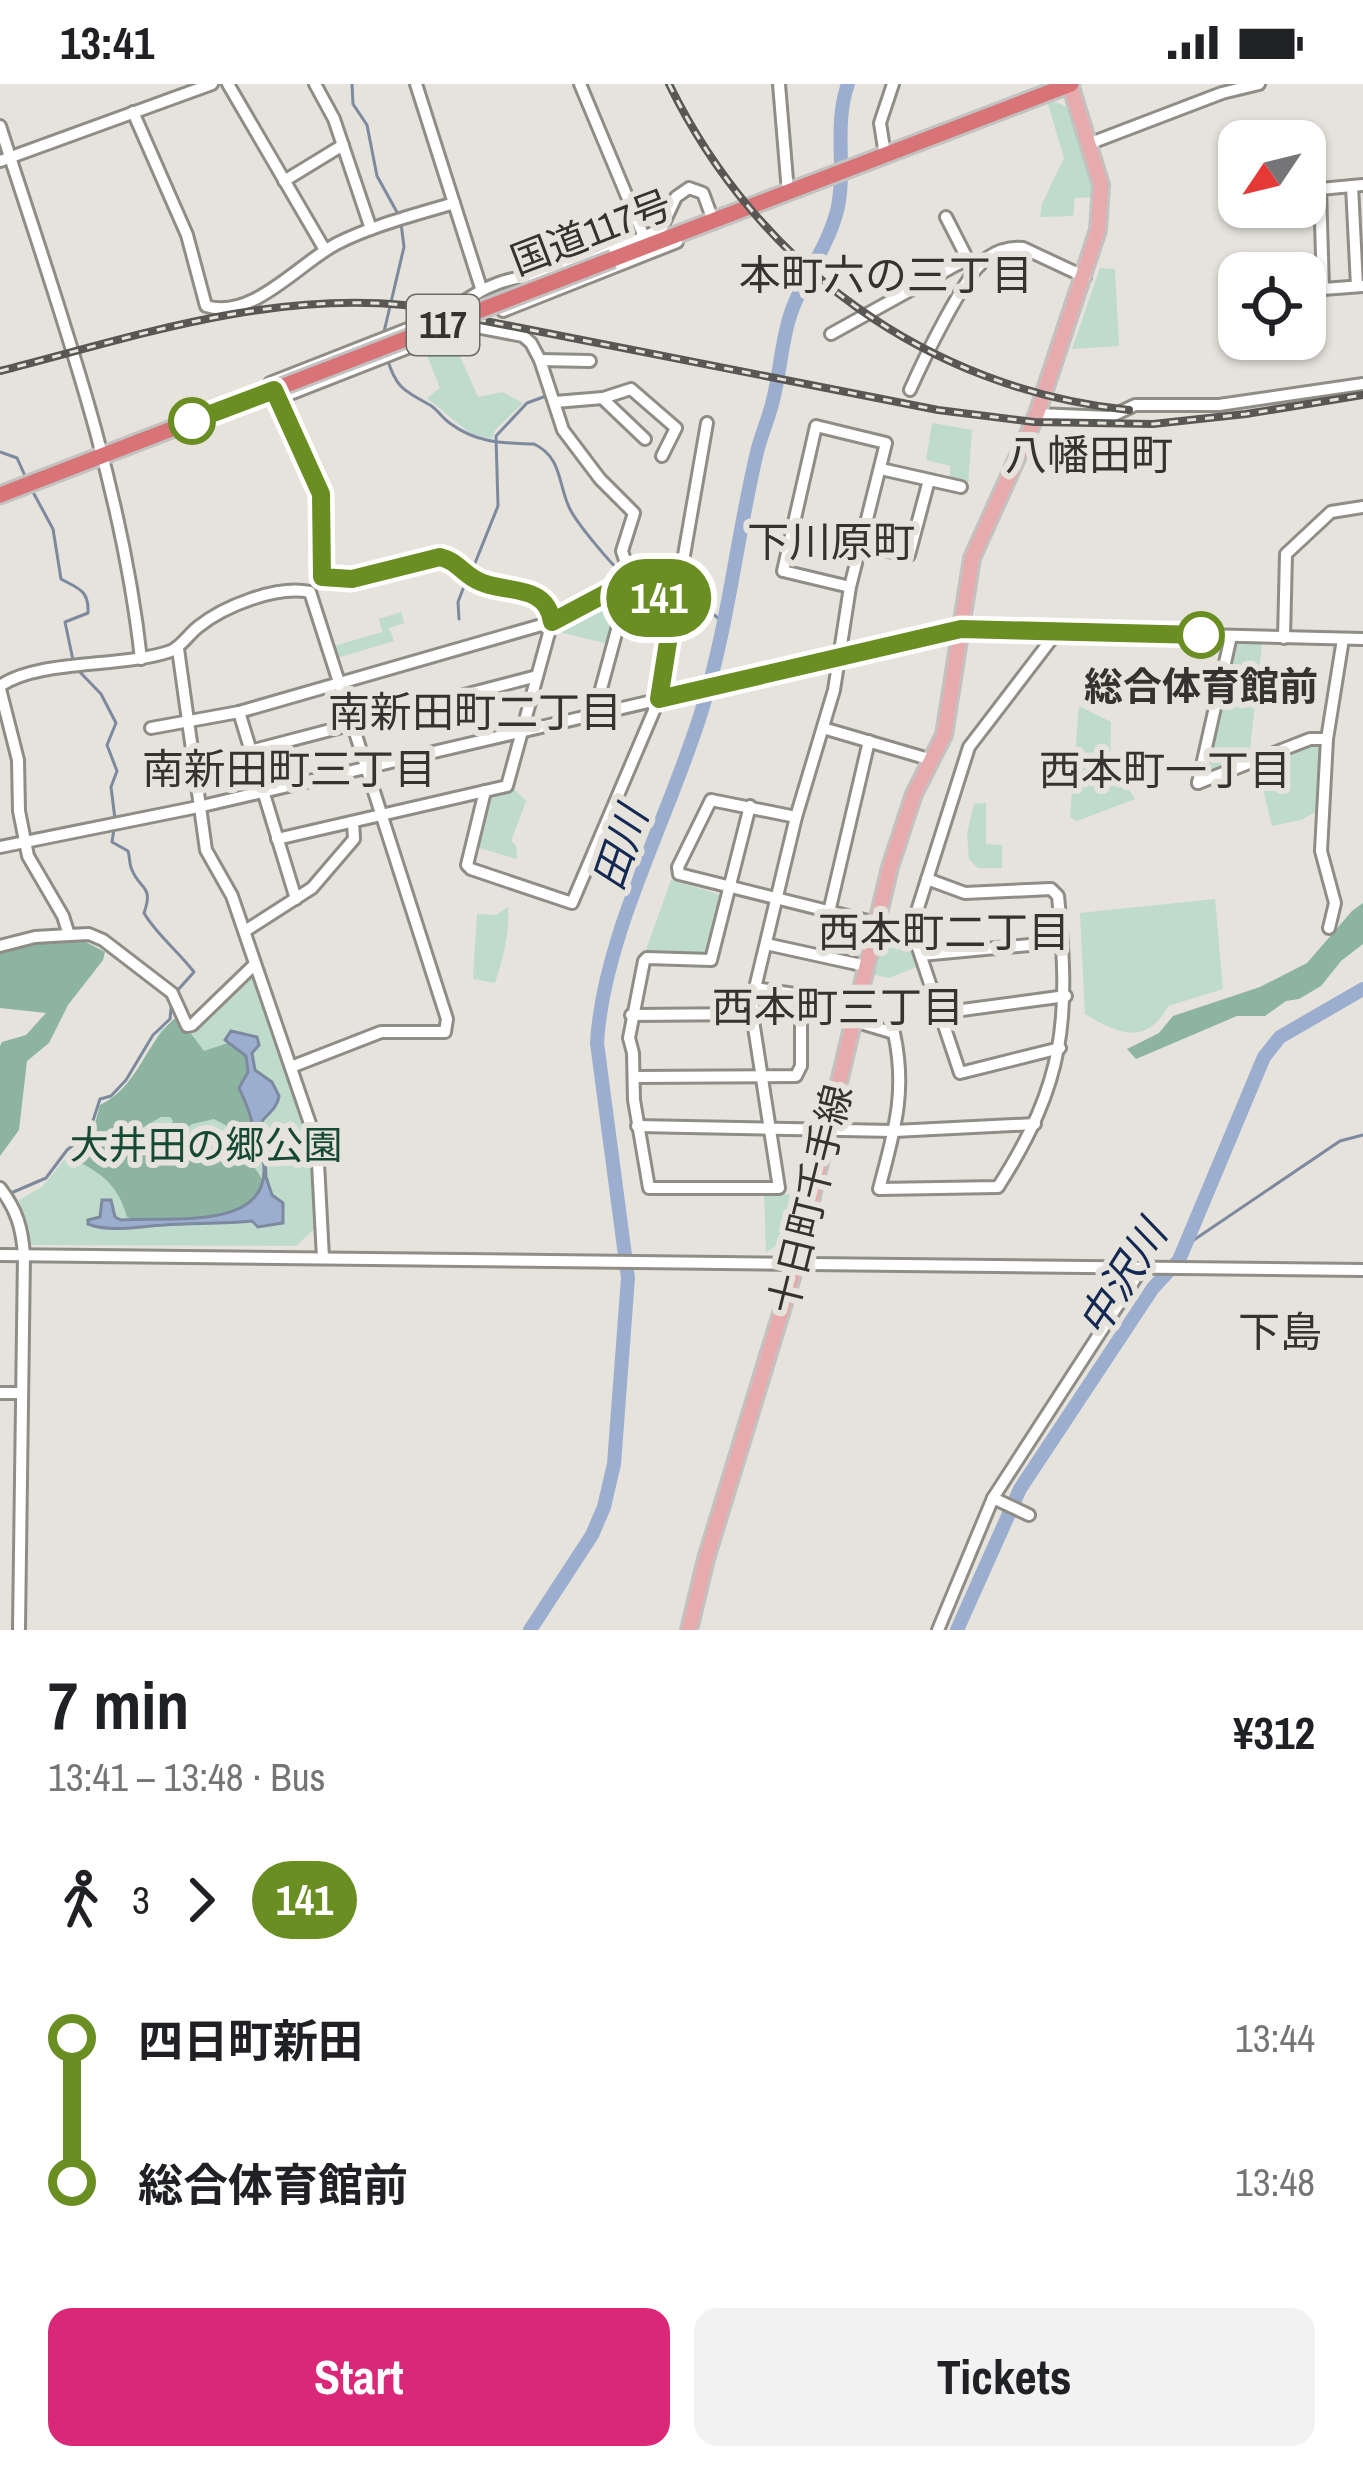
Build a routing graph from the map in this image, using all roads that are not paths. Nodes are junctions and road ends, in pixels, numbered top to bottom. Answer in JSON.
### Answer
{"nodes":[{"id":1,"x":212,"y":84,"type":"edge"},
{"id":2,"x":228,"y":84,"type":"edge"},
{"id":3,"x":315,"y":84,"type":"edge"},
{"id":4,"x":416,"y":84,"type":"edge"},
{"id":5,"x":580,"y":84,"type":"edge"},
{"id":6,"x":893,"y":84,"type":"edge"},
{"id":7,"x":1071,"y":84,"type":"edge"},
{"id":8,"x":1259,"y":84,"type":"edge"},
{"id":9,"x":783,"y":85,"type":"edge"},
{"id":10,"x":1221,"y":88,"type":"edge"},
{"id":11,"x":133,"y":112,"type":"junction"},
{"id":12,"x":0,"y":126,"type":"edge"},
{"id":13,"x":1091,"y":143,"type":"junction"},
{"id":14,"x":343,"y":146,"type":"junction"},
{"id":15,"x":885,"y":154,"type":"junction"},
{"id":16,"x":5,"y":159,"type":"edge"},
{"id":17,"x":284,"y":181,"type":"junction"},
{"id":18,"x":1357,"y":186,"type":"edge"},
{"id":19,"x":788,"y":192,"type":"junction"},
{"id":20,"x":454,"y":202,"type":"junction"},
{"id":21,"x":946,"y":218,"type":"dead end"},
{"id":22,"x":715,"y":220,"type":"junction"},
{"id":23,"x":371,"y":229,"type":"junction"},
{"id":24,"x":644,"y":237,"type":"junction"},
{"id":25,"x":325,"y":250,"type":"junction"},
{"id":26,"x":974,"y":263,"type":"junction"},
{"id":27,"x":1085,"y":277,"type":"junction"},
{"id":28,"x":508,"y":279,"type":"junction"},
{"id":29,"x":1360,"y":286,"type":"edge"},
{"id":30,"x":482,"y":288,"type":"junction"},
{"id":31,"x":460,"y":304,"type":"dead end"},
{"id":32,"x":518,"y":305,"type":"junction"},
{"id":33,"x":503,"y":311,"type":"dead end"},
{"id":34,"x":441,"y":316,"type":"dead end"},
{"id":35,"x":403,"y":330,"type":"junction"},
{"id":36,"x":831,"y":334,"type":"dead end"},
{"id":37,"x":410,"y":347,"type":"junction"},
{"id":38,"x":540,"y":360,"type":"junction"},
{"id":39,"x":590,"y":361,"type":"dead end"},
{"id":40,"x":1363,"y":384,"type":"edge"},
{"id":41,"x":910,"y":390,"type":"dead end"},
{"id":42,"x":275,"y":394,"type":"junction"},
{"id":43,"x":602,"y":398,"type":"junction"},
{"id":44,"x":555,"y":402,"type":"junction"},
{"id":45,"x":1037,"y":414,"type":"junction"},
{"id":46,"x":706,"y":422,"type":"dead end"},
{"id":47,"x":645,"y":439,"type":"dead end"},
{"id":48,"x":101,"y":455,"type":"junction"},
{"id":49,"x":662,"y":456,"type":"dead end"},
{"id":50,"x":881,"y":469,"type":"junction"},
{"id":51,"x":929,"y":480,"type":"junction"},
{"id":52,"x":962,"y":487,"type":"dead end"},
{"id":53,"x":0,"y":495,"type":"edge"},
{"id":54,"x":1363,"y":507,"type":"edge"},
{"id":55,"x":861,"y":546,"type":"junction"},
{"id":56,"x":322,"y":577,"type":"junction"},
{"id":57,"x":632,"y":584,"type":"junction"},
{"id":58,"x":850,"y":586,"type":"junction"},
{"id":59,"x":310,"y":592,"type":"junction"},
{"id":60,"x":674,"y":604,"type":"junction"},
{"id":61,"x":552,"y":622,"type":"junction"},
{"id":62,"x":961,"y":629,"type":"junction"},
{"id":63,"x":1057,"y":632,"type":"junction"},
{"id":64,"x":1231,"y":636,"type":"junction"},
{"id":65,"x":1283,"y":638,"type":"junction"},
{"id":66,"x":1343,"y":639,"type":"junction"},
{"id":67,"x":1363,"y":639,"type":"edge"},
{"id":68,"x":178,"y":649,"type":"junction"},
{"id":69,"x":837,"y":657,"type":"junction"},
{"id":70,"x":141,"y":659,"type":"junction"},
{"id":71,"x":537,"y":676,"type":"junction"},
{"id":72,"x":340,"y":682,"type":"junction"},
{"id":73,"x":0,"y":687,"type":"edge"},
{"id":74,"x":659,"y":699,"type":"junction"},
{"id":75,"x":238,"y":712,"type":"junction"},
{"id":76,"x":594,"y":715,"type":"junction"},
{"id":77,"x":190,"y":722,"type":"junction"},
{"id":78,"x":353,"y":724,"type":"junction"},
{"id":79,"x":151,"y":728,"type":"dead end"},
{"id":80,"x":823,"y":728,"type":"junction"},
{"id":81,"x":522,"y":732,"type":"junction"},
{"id":82,"x":944,"y":735,"type":"junction"},
{"id":83,"x":1327,"y":739,"type":"junction"},
{"id":84,"x":869,"y":741,"type":"junction"},
{"id":85,"x":969,"y":746,"type":"junction"},
{"id":86,"x":250,"y":751,"type":"junction"},
{"id":87,"x":932,"y":760,"type":"junction"},
{"id":88,"x":367,"y":768,"type":"junction"},
{"id":89,"x":0,"y":791,"type":"edge"},
{"id":90,"x":18,"y":791,"type":"junction"},
{"id":91,"x":485,"y":791,"type":"junction"},
{"id":92,"x":262,"y":792,"type":"junction"},
{"id":93,"x":750,"y":806,"type":"junction"},
{"id":94,"x":198,"y":807,"type":"junction"},
{"id":95,"x":382,"y":815,"type":"junction"},
{"id":96,"x":796,"y":817,"type":"junction"},
{"id":97,"x":353,"y":822,"type":"junction"},
{"id":98,"x":277,"y":839,"type":"junction"},
{"id":99,"x":24,"y":842,"type":"junction"},
{"id":100,"x":0,"y":847,"type":"edge"},
{"id":101,"x":927,"y":879,"type":"junction"},
{"id":102,"x":730,"y":889,"type":"junction"},
{"id":103,"x":296,"y":899,"type":"junction"},
{"id":104,"x":776,"y":899,"type":"junction"},
{"id":105,"x":829,"y":912,"type":"junction"},
{"id":106,"x":876,"y":923,"type":"junction"},
{"id":107,"x":1329,"y":928,"type":"dead end"},
{"id":108,"x":245,"y":931,"type":"junction"},
{"id":109,"x":69,"y":935,"type":"junction"},
{"id":110,"x":1062,"y":942,"type":"junction"},
{"id":111,"x":766,"y":944,"type":"junction"},
{"id":112,"x":0,"y":946,"type":"edge"},
{"id":113,"x":921,"y":956,"type":"junction"},
{"id":114,"x":255,"y":964,"type":"junction"},
{"id":115,"x":866,"y":966,"type":"junction"},
{"id":116,"x":755,"y":988,"type":"junction"},
{"id":117,"x":1066,"y":996,"type":"junction"},
{"id":118,"x":940,"y":1013,"type":"junction"},
{"id":119,"x":752,"y":1014,"type":"junction"},
{"id":120,"x":631,"y":1015,"type":"junction"},
{"id":121,"x":854,"y":1021,"type":"junction"},
{"id":122,"x":1060,"y":1048,"type":"junction"},
{"id":123,"x":291,"y":1067,"type":"junction"},
{"id":124,"x":634,"y":1076,"type":"junction"},
{"id":125,"x":763,"y":1077,"type":"junction"},
{"id":126,"x":1035,"y":1124,"type":"junction"},
{"id":127,"x":637,"y":1126,"type":"junction"},
{"id":128,"x":771,"y":1128,"type":"junction"},
{"id":129,"x":828,"y":1129,"type":"junction"},
{"id":130,"x":895,"y":1131,"type":"junction"},
{"id":131,"x":0,"y":1188,"type":"edge"},
{"id":132,"x":0,"y":1255,"type":"edge"},
{"id":133,"x":24,"y":1255,"type":"junction"},
{"id":134,"x":323,"y":1258,"type":"junction"},
{"id":135,"x":796,"y":1264,"type":"junction"},
{"id":136,"x":1149,"y":1265,"type":"junction"},
{"id":137,"x":1363,"y":1270,"type":"edge"},
{"id":138,"x":0,"y":1393,"type":"edge"},
{"id":139,"x":22,"y":1393,"type":"junction"},
{"id":140,"x":995,"y":1499,"type":"junction"},
{"id":141,"x":1026,"y":1514,"type":"dead end"},
{"id":142,"x":19,"y":1628,"type":"edge"},
{"id":143,"x":689,"y":1630,"type":"edge"},
{"id":144,"x":938,"y":1630,"type":"edge"}],
"edges":[{"from":1,"to":11,"type":"street"},
{"from":2,"to":17,"type":"street"},
{"from":3,"to":14,"type":"street"},
{"from":4,"to":20,"type":"street"},
{"from":5,"to":24,"type":"street"},
{"from":6,"to":15,"type":"street"},
{"from":7,"to":13,"type":"main road","name":"十日町千手線"},
{"from":7,"to":15,"type":"highway","name":"国道117号","number":"117"},
{"from":8,"to":10,"type":"street"},
{"from":9,"to":19,"type":"street"},
{"from":10,"to":13,"type":"street"},
{"from":11,"to":16,"type":"street"},
{"from":11,"to":25,"type":"street"},
{"from":12,"to":16,"type":"street"},
{"from":13,"to":27,"type":"main road","name":"十日町千手線"},
{"from":14,"to":17,"type":"street"},
{"from":14,"to":23,"type":"street"},
{"from":15,"to":19,"type":"highway","name":"国道117号","number":"117"},
{"from":16,"to":48,"type":"street"},
{"from":17,"to":25,"type":"street"},
{"from":18,"to":29,"type":"street"},
{"from":18,"to":29,"type":"street"},
{"from":19,"to":22,"type":"highway","name":"国道117号","number":"117"},
{"from":20,"to":23,"type":"street"},
{"from":20,"to":30,"type":"street"},
{"from":21,"to":26,"type":"street"},
{"from":22,"to":24,"type":"street"},
{"from":22,"to":32,"type":"street"},
{"from":22,"to":42,"type":"highway","name":"国道117号","number":"117","bridge":true},
{"from":23,"to":25,"type":"street"},
{"from":24,"to":28,"type":"street"},
{"from":26,"to":27,"type":"street"},
{"from":26,"to":36,"type":"street"},
{"from":26,"to":41,"type":"street"},
{"from":27,"to":45,"type":"main road","name":"十日町千手線"},
{"from":28,"to":30,"type":"street"},
{"from":28,"to":32,"type":"street"},
{"from":30,"to":31,"type":"street"},
{"from":32,"to":33,"type":"street"},
{"from":34,"to":35,"type":"street"},
{"from":35,"to":37,"type":"street"},
{"from":35,"to":42,"type":"street"},
{"from":37,"to":38,"type":"street"},
{"from":37,"to":42,"type":"street"},
{"from":38,"to":39,"type":"street"},
{"from":38,"to":44,"type":"street"},
{"from":40,"to":45,"type":"street"},
{"from":42,"to":48,"type":"highway","name":"国道117号","number":"117"},
{"from":42,"to":56,"type":"street"},
{"from":43,"to":44,"type":"street"},
{"from":43,"to":47,"type":"street"},
{"from":43,"to":49,"type":"street"},
{"from":44,"to":57,"type":"street"},
{"from":45,"to":62,"type":"main road","name":"十日町千手線"},
{"from":46,"to":60,"type":"street"},
{"from":48,"to":53,"type":"highway","name":"国道117号","number":"117"},
{"from":48,"to":70,"type":"street"},
{"from":50,"to":51,"type":"street"},
{"from":50,"to":55,"type":"street"},
{"from":50,"to":58,"type":"street"},
{"from":51,"to":52,"type":"street"},
{"from":51,"to":55,"type":"street"},
{"from":54,"to":65,"type":"street"},
{"from":55,"to":58,"type":"street"},
{"from":56,"to":59,"type":"street"},
{"from":56,"to":61,"type":"street"},
{"from":57,"to":60,"type":"street"},
{"from":57,"to":61,"type":"street"},
{"from":57,"to":76,"type":"street"},
{"from":58,"to":69,"type":"street"},
{"from":59,"to":68,"type":"street"},
{"from":59,"to":72,"type":"street"},
{"from":60,"to":74,"type":"street"},
{"from":61,"to":71,"type":"street"},
{"from":61,"to":72,"type":"street"},
{"from":62,"to":63,"type":"street"},
{"from":62,"to":69,"type":"street"},
{"from":62,"to":82,"type":"main road","name":"十日町千手線"},
{"from":63,"to":64,"type":"street"},
{"from":63,"to":85,"type":"street"},
{"from":64,"to":65,"type":"street"},
{"from":64,"to":83,"type":"street"},
{"from":65,"to":66,"type":"street"},
{"from":66,"to":67,"type":"street"},
{"from":66,"to":83,"type":"street"},
{"from":68,"to":70,"type":"street"},
{"from":68,"to":77,"type":"street"},
{"from":69,"to":74,"type":"street"},
{"from":69,"to":80,"type":"street"},
{"from":70,"to":73,"type":"street"},
{"from":71,"to":78,"type":"street"},
{"from":71,"to":81,"type":"street"},
{"from":72,"to":75,"type":"street"},
{"from":72,"to":78,"type":"street"},
{"from":73,"to":90,"type":"street"},
{"from":74,"to":76,"type":"street"},
{"from":74,"to":91,"type":"street"},
{"from":75,"to":77,"type":"street"},
{"from":75,"to":86,"type":"street"},
{"from":76,"to":81,"type":"street"},
{"from":77,"to":79,"type":"street"},
{"from":77,"to":94,"type":"street"},
{"from":78,"to":86,"type":"street"},
{"from":78,"to":88,"type":"street"},
{"from":80,"to":84,"type":"street"},
{"from":80,"to":96,"type":"street"},
{"from":81,"to":88,"type":"street"},
{"from":81,"to":91,"type":"street"},
{"from":82,"to":85,"type":"street"},
{"from":82,"to":87,"type":"main road","name":"十日町千手線"},
{"from":83,"to":107,"type":"street"},
{"from":84,"to":87,"type":"street"},
{"from":84,"to":105,"type":"street"},
{"from":85,"to":101,"type":"street"},
{"from":86,"to":92,"type":"street"},
{"from":87,"to":106,"type":"main road","name":"十日町千手線"},
{"from":88,"to":92,"type":"street"},
{"from":88,"to":95,"type":"street"},
{"from":89,"to":90,"type":"street"},
{"from":90,"to":99,"type":"street"},
{"from":91,"to":95,"type":"street"},
{"from":92,"to":94,"type":"street"},
{"from":92,"to":98,"type":"street"},
{"from":93,"to":96,"type":"street"},
{"from":93,"to":102,"type":"street"},
{"from":93,"to":102,"type":"street"},
{"from":94,"to":99,"type":"street"},
{"from":94,"to":108,"type":"street"},
{"from":95,"to":97,"type":"street"},
{"from":95,"to":123,"type":"street"},
{"from":96,"to":104,"type":"street"},
{"from":97,"to":98,"type":"street"},
{"from":97,"to":103,"type":"street"},
{"from":98,"to":103,"type":"street"},
{"from":99,"to":100,"type":"street"},
{"from":99,"to":109,"type":"street"},
{"from":101,"to":110,"type":"street"},
{"from":101,"to":113,"type":"street"},
{"from":102,"to":104,"type":"street"},
{"from":102,"to":120,"type":"street"},
{"from":103,"to":108,"type":"street"},
{"from":104,"to":105,"type":"street"},
{"from":104,"to":111,"type":"street"},
{"from":105,"to":106,"type":"street"},
{"from":106,"to":115,"type":"main road","name":"十日町千手線"},
{"from":108,"to":114,"type":"street"},
{"from":109,"to":112,"type":"street"},
{"from":109,"to":114,"type":"street"},
{"from":110,"to":113,"type":"street"},
{"from":110,"to":117,"type":"street"},
{"from":111,"to":115,"type":"street"},
{"from":111,"to":116,"type":"street"},
{"from":113,"to":118,"type":"street"},
{"from":114,"to":123,"type":"street"},
{"from":115,"to":121,"type":"main road","name":"十日町千手線"},
{"from":116,"to":119,"type":"street"},
{"from":116,"to":125,"type":"street"},
{"from":117,"to":118,"type":"street"},
{"from":117,"to":122,"type":"street"},
{"from":118,"to":122,"type":"street"},
{"from":119,"to":120,"type":"street"},
{"from":119,"to":125,"type":"street"},
{"from":120,"to":124,"type":"street"},
{"from":121,"to":129,"type":"main road","name":"十日町千手線"},
{"from":121,"to":130,"type":"street"},
{"from":122,"to":126,"type":"street"},
{"from":123,"to":134,"type":"street"},
{"from":124,"to":125,"type":"street"},
{"from":124,"to":127,"type":"street"},
{"from":125,"to":128,"type":"street"},
{"from":126,"to":130,"type":"street"},
{"from":126,"to":130,"type":"street"},
{"from":127,"to":128,"type":"street"},
{"from":127,"to":128,"type":"street"},
{"from":128,"to":129,"type":"street"},
{"from":129,"to":130,"type":"street"},
{"from":129,"to":135,"type":"main road","name":"十日町千手線"},
{"from":131,"to":133,"type":"street"},
{"from":132,"to":133,"type":"street"},
{"from":133,"to":134,"type":"street"},
{"from":133,"to":139,"type":"street"},
{"from":134,"to":135,"type":"street"},
{"from":135,"to":136,"type":"street"},
{"from":135,"to":143,"type":"main road","name":"十日町千手線"},
{"from":136,"to":137,"type":"street"},
{"from":136,"to":140,"type":"street"},
{"from":138,"to":139,"type":"street"},
{"from":139,"to":142,"type":"street"},
{"from":140,"to":141,"type":"street"},
{"from":140,"to":144,"type":"street"}]}
